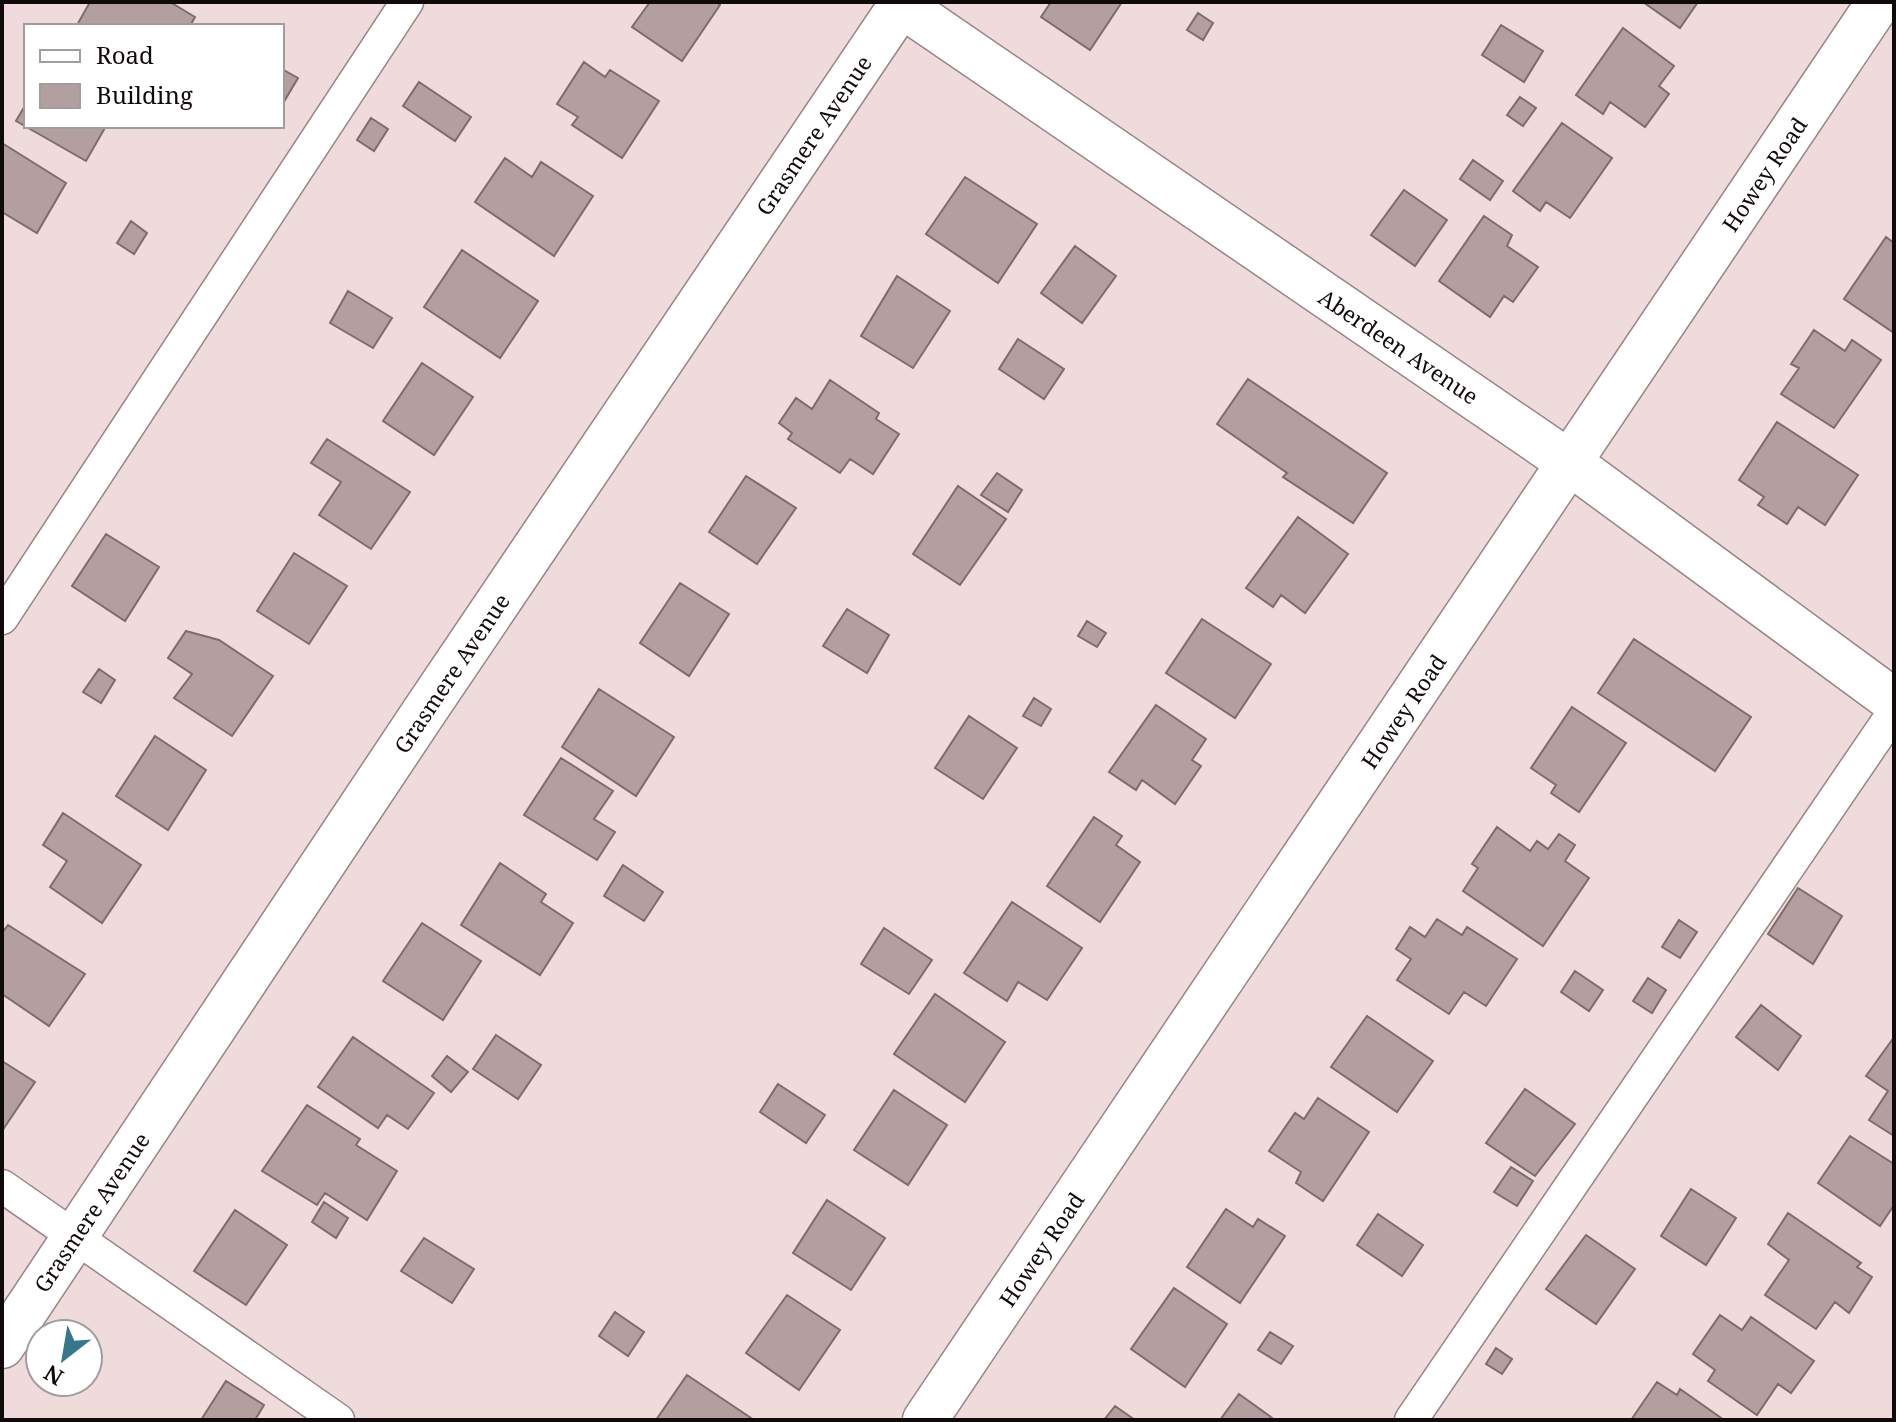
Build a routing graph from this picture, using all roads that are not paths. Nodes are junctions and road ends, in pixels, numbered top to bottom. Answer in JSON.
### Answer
{"nodes":[{"id":1,"x":407,"y":2,"type":"edge"},
{"id":2,"x":1879,"y":2,"type":"edge"},
{"id":3,"x":900,"y":3,"type":"edge"},
{"id":4,"x":1570,"y":463,"type":"junction"},
{"id":5,"x":2,"y":618,"type":"edge"},
{"id":6,"x":1894,"y":701,"type":"edge"},
{"id":7,"x":1894,"y":712,"type":"edge"},
{"id":8,"x":2,"y":1186,"type":"edge"},
{"id":9,"x":75,"y":1236,"type":"junction"},
{"id":10,"x":2,"y":1346,"type":"edge"},
{"id":11,"x":338,"y":1420,"type":"edge"},
{"id":12,"x":925,"y":1420,"type":"edge"},
{"id":13,"x":1411,"y":1420,"type":"edge"}],
"edges":[{"from":1,"to":5,"type":"lane"},
{"from":2,"to":4,"type":"street","name":"Howey Road"},
{"from":3,"to":4,"type":"street","name":"Aberdeen Avenue"},
{"from":3,"to":9,"type":"street","name":"Grasmere Avenue"},
{"from":4,"to":6,"type":"street","name":"Aberdeen Avenue"},
{"from":4,"to":12,"type":"street","name":"Howey Road"},
{"from":7,"to":13,"type":"lane"},
{"from":8,"to":9,"type":"lane"},
{"from":9,"to":10,"type":"street","name":"Grasmere Avenue"},
{"from":9,"to":11,"type":"lane"}]}
